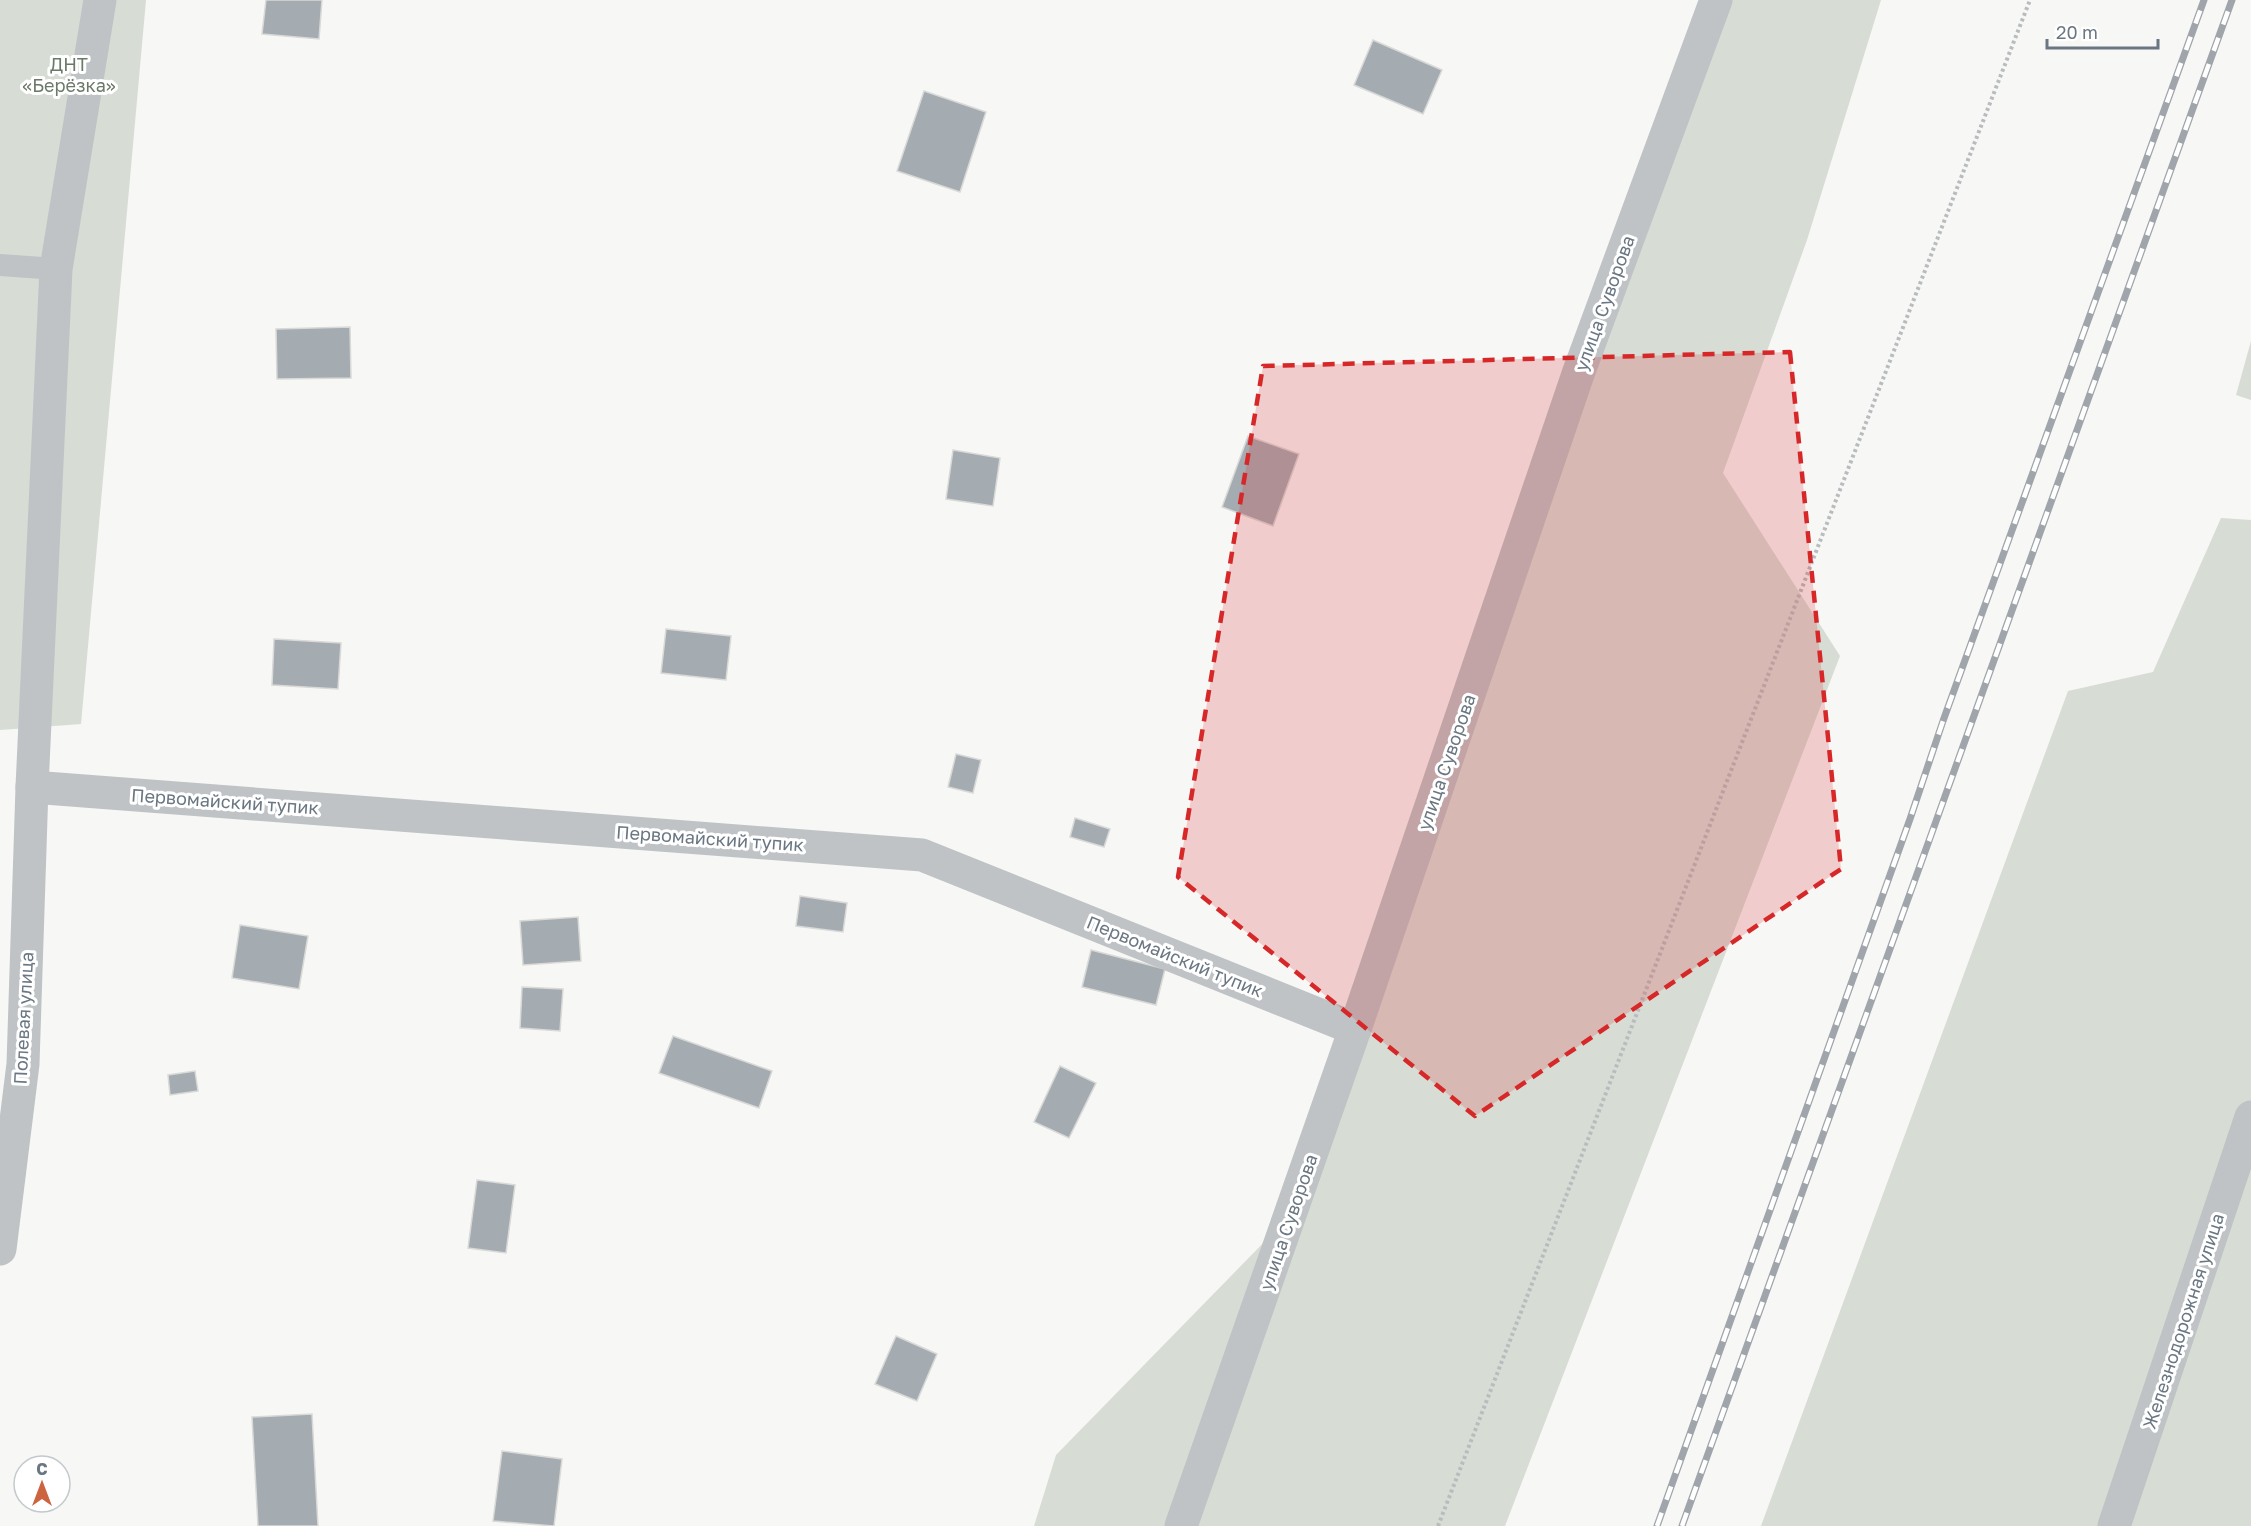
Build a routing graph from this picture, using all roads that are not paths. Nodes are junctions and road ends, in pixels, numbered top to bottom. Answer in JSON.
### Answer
{"nodes":[{"id":1,"x":100,"y":0,"type":"edge"},
{"id":2,"x":1716,"y":0,"type":"edge"},
{"id":3,"x":0,"y":265,"type":"edge"},
{"id":4,"x":56,"y":269,"type":"junction"},
{"id":5,"x":32,"y":787,"type":"junction"},
{"id":6,"x":1355,"y":1029,"type":"junction"},
{"id":7,"x":12,"y":1060,"type":"edge"},
{"id":8,"x":2251,"y":1117,"type":"edge"},
{"id":9,"x":0,"y":1249,"type":"edge"},
{"id":10,"x":1181,"y":1526,"type":"edge"},
{"id":11,"x":2114,"y":1526,"type":"edge"}],
"edges":[{"from":1,"to":4,"type":"street","name":"Полевая улица"},
{"from":2,"to":6,"type":"street","name":"улица Суворова"},
{"from":3,"to":4,"type":"lane"},
{"from":4,"to":5,"type":"street","name":"Полевая улица"},
{"from":5,"to":6,"type":"street","name":"Первомайский тупик"},
{"from":5,"to":7,"type":"street","name":"Полевая улица"},
{"from":6,"to":10,"type":"street","name":"улица Суворова"},
{"from":7,"to":9,"type":"street","name":"Полевая улица"},
{"from":8,"to":11,"type":"street","name":"Железнодорожная улица"}]}
